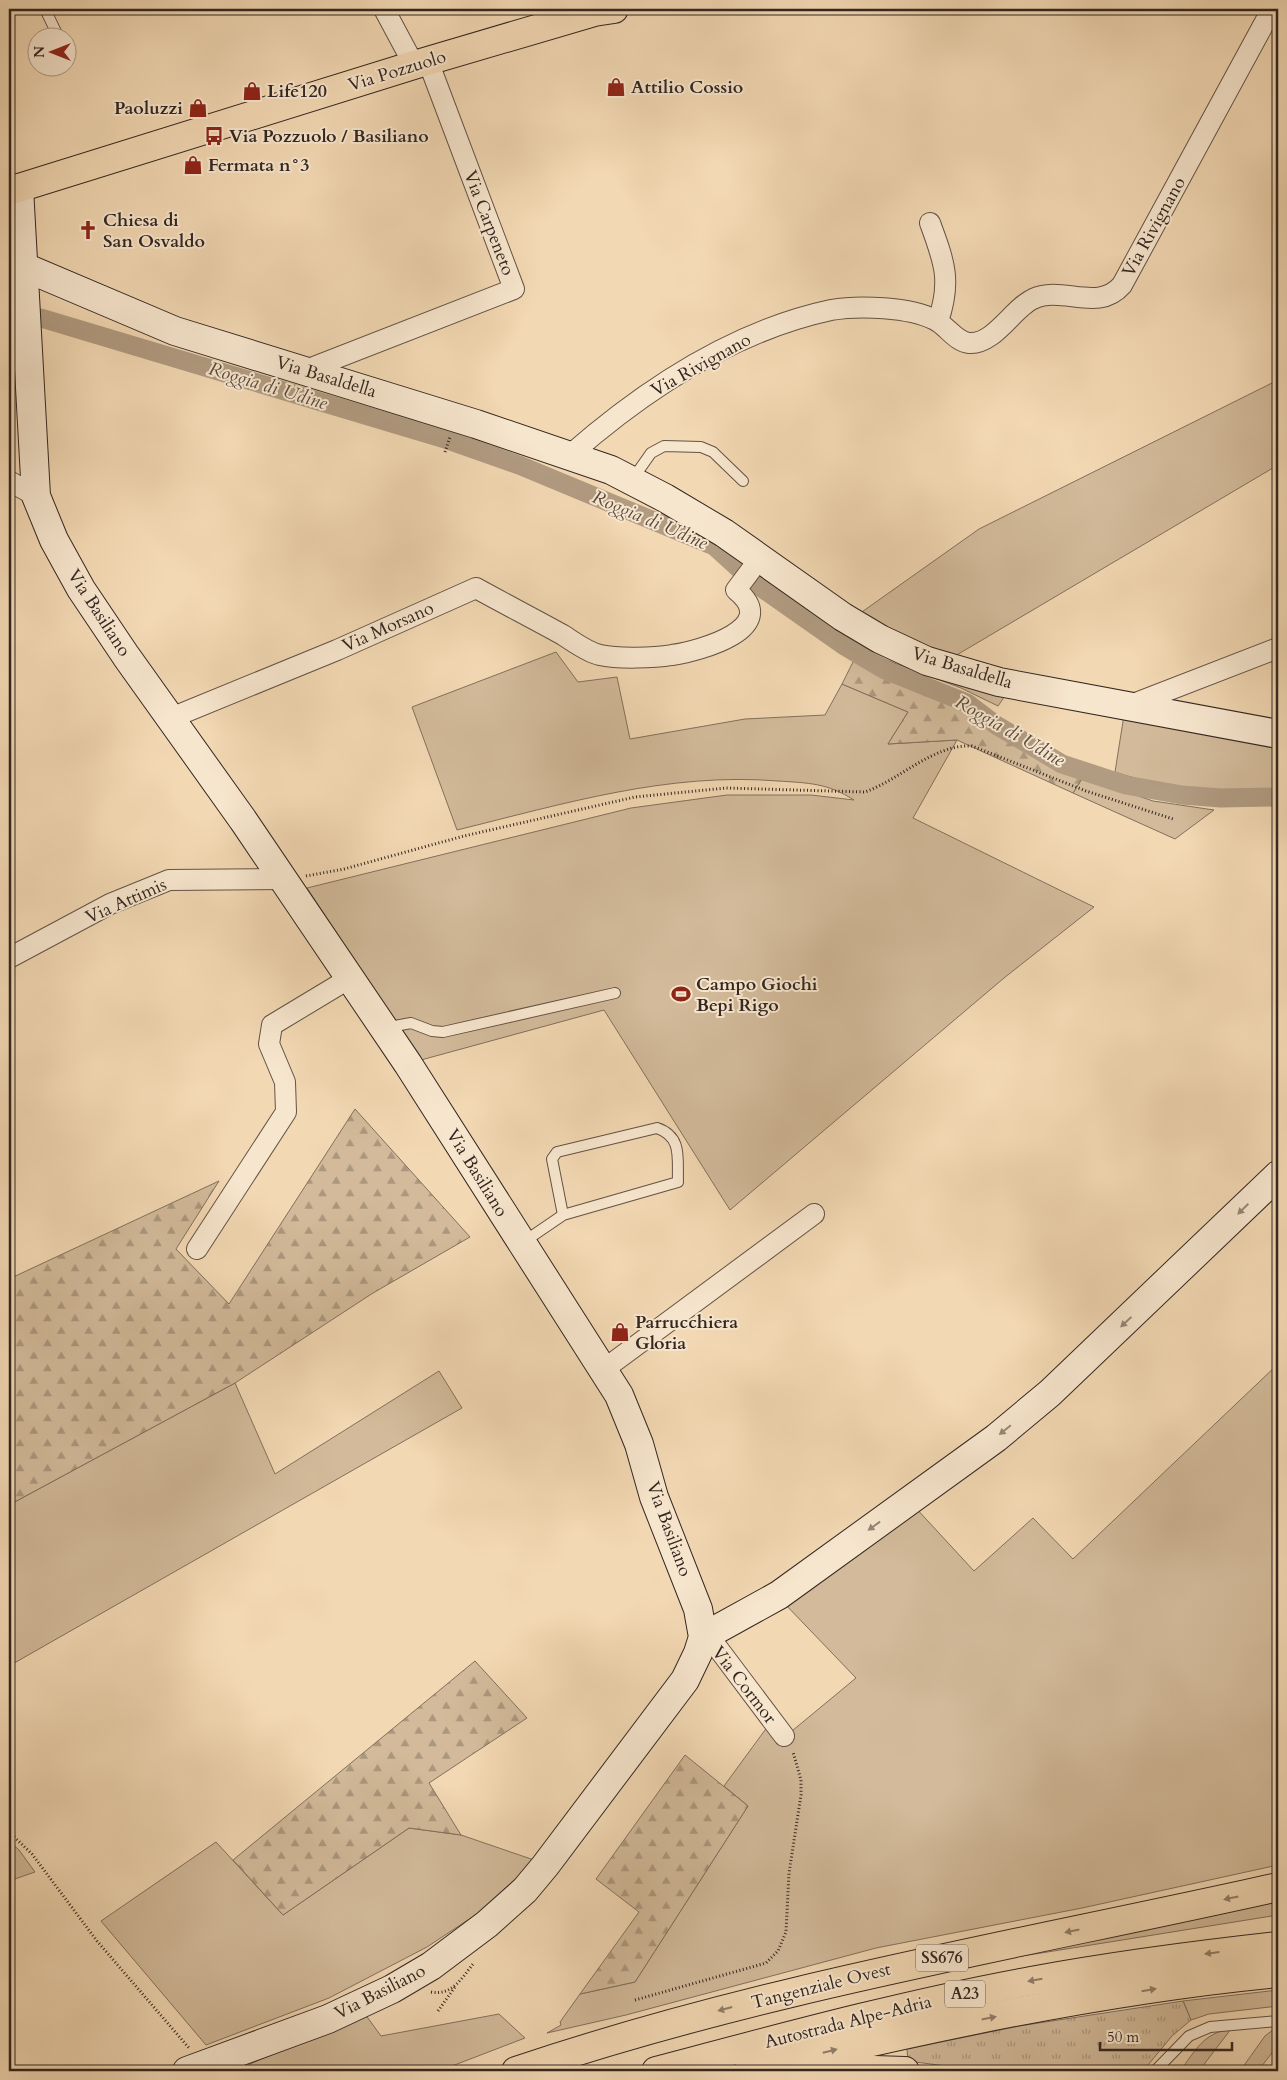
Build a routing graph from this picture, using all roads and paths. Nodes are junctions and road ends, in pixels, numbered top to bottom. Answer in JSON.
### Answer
{"nodes":[{"id":1,"x":45,"y":9,"type":"edge"},
{"id":2,"x":384,"y":9,"type":"edge"},
{"id":3,"x":614,"y":9,"type":"edge"},
{"id":4,"x":1272,"y":9,"type":"edge"},
{"id":5,"x":54,"y":28,"type":"edge"},
{"id":6,"x":421,"y":63,"type":"junction"},
{"id":7,"x":14,"y":189,"type":"edge"},
{"id":8,"x":930,"y":222,"type":"dead end"},
{"id":9,"x":16,"y":264,"type":"edge"},
{"id":10,"x":938,"y":321,"type":"junction"},
{"id":11,"x":306,"y":370,"type":"junction"},
{"id":12,"x":451,"y":435,"type":"dead end"},
{"id":13,"x":445,"y":452,"type":"dead end"},
{"id":14,"x":570,"y":455,"type":"junction"},
{"id":15,"x":631,"y":480,"type":"junction"},
{"id":16,"x":743,"y":480,"type":"dead end"},
{"id":17,"x":9,"y":481,"type":"edge"},
{"id":18,"x":36,"y":496,"type":"junction"},
{"id":19,"x":756,"y":563,"type":"junction"},
{"id":20,"x":1278,"y":648,"type":"edge"},
{"id":21,"x":1126,"y":706,"type":"junction"},
{"id":22,"x":171,"y":718,"type":"junction"},
{"id":23,"x":1278,"y":734,"type":"edge"},
{"id":24,"x":1173,"y":819,"type":"dead end"},
{"id":25,"x":283,"y":879,"type":"junction"},
{"id":26,"x":9,"y":958,"type":"edge"},
{"id":27,"x":350,"y":978,"type":"junction"},
{"id":28,"x":615,"y":993,"type":"dead end"},
{"id":29,"x":383,"y":1028,"type":"junction"},
{"id":30,"x":1278,"y":1175,"type":"edge"},
{"id":31,"x":814,"y":1214,"type":"dead end"},
{"id":32,"x":563,"y":1215,"type":"junction"},
{"id":33,"x":521,"y":1243,"type":"junction"},
{"id":34,"x":197,"y":1249,"type":"dead end"},
{"id":35,"x":603,"y":1370,"type":"junction"},
{"id":36,"x":703,"y":1637,"type":"junction"},
{"id":37,"x":784,"y":1736,"type":"joint"},
{"id":38,"x":9,"y":1832,"type":"edge"},
{"id":39,"x":1278,"y":1887,"type":"edge"},
{"id":40,"x":1278,"y":1946,"type":"edge"},
{"id":41,"x":1278,"y":1973,"type":"edge"},
{"id":42,"x":455,"y":1987,"type":"dead end"},
{"id":43,"x":635,"y":2000,"type":"dead end"},
{"id":44,"x":438,"y":2011,"type":"dead end"},
{"id":45,"x":1278,"y":2021,"type":"edge"},
{"id":46,"x":180,"y":2037,"type":"dead end"},
{"id":47,"x":187,"y":2071,"type":"edge"},
{"id":48,"x":516,"y":2071,"type":"edge"},
{"id":49,"x":656,"y":2071,"type":"edge"},
{"id":50,"x":748,"y":2071,"type":"edge"},
{"id":51,"x":824,"y":2071,"type":"edge"},
{"id":52,"x":905,"y":2071,"type":"edge"},
{"id":53,"x":1155,"y":2071,"type":"edge"}],
"edges":[{"from":1,"to":5,"type":"lane"},
{"from":2,"to":6,"type":"street"},
{"from":3,"to":6,"type":"main road","name":"Via Pozzuolo"},
{"from":4,"to":10,"type":"street","name":"Via Rivignano"},
{"from":6,"to":7,"type":"main road","name":"Via Pozzuolo"},
{"from":6,"to":11,"type":"street","name":"Via Carpeneto"},
{"from":7,"to":9,"type":"street","name":"Via Basiliano"},
{"from":8,"to":10,"type":"street"},
{"from":9,"to":11,"type":"street","name":"Via Basaldella"},
{"from":9,"to":18,"type":"street","name":"Via Basiliano"},
{"from":10,"to":14,"type":"street","name":"Via Rivignano"},
{"from":11,"to":14,"type":"street","name":"Via Basaldella"},
{"from":12,"to":13,"type":"path"},
{"from":14,"to":15,"type":"street","name":"Via Basaldella"},
{"from":15,"to":16,"type":"lane"},
{"from":15,"to":19,"type":"street","name":"Via Basaldella"},
{"from":17,"to":18,"type":"street"},
{"from":18,"to":22,"type":"street","name":"Via Basiliano"},
{"from":19,"to":21,"type":"street","name":"Via Basaldella"},
{"from":19,"to":22,"type":"street","name":"Via Morsano"},
{"from":20,"to":21,"type":"street"},
{"from":21,"to":23,"type":"street","name":"Via Basaldella"},
{"from":22,"to":25,"type":"street","name":"Via Basiliano"},
{"from":24,"to":25,"type":"path"},
{"from":25,"to":26,"type":"street","name":"Via Attimis"},
{"from":25,"to":27,"type":"street","name":"Via Basiliano"},
{"from":27,"to":29,"type":"street","name":"Via Basiliano"},
{"from":27,"to":34,"type":"street"},
{"from":28,"to":29,"type":"lane"},
{"from":29,"to":33,"type":"street","name":"Via Basiliano"},
{"from":30,"to":36,"type":"street","one_way":true},
{"from":31,"to":35,"type":"street"},
{"from":32,"to":32,"type":"lane"},
{"from":32,"to":33,"type":"lane"},
{"from":33,"to":35,"type":"street","name":"Via Basiliano"},
{"from":35,"to":36,"type":"street","name":"Via Basiliano"},
{"from":36,"to":37,"type":"street","name":"Via Cormor"},
{"from":36,"to":47,"type":"street","name":"Via Basiliano"},
{"from":37,"to":43,"type":"path"},
{"from":38,"to":46,"type":"path"},
{"from":39,"to":48,"type":"main road","name":"Tangenziale Ovest","number":"SS676","one_way":true},
{"from":40,"to":49,"type":"main road","name":"Autostrada Alpe-Adria","number":"A23","one_way":true},
{"from":50,"to":41,"type":"main road","name":"Autostrada Alpe-Adria","number":"A23","one_way":true},
{"from":42,"to":44,"type":"path"},
{"from":45,"to":53,"type":"lane"},
{"from":51,"to":52,"type":"main road"}]}
